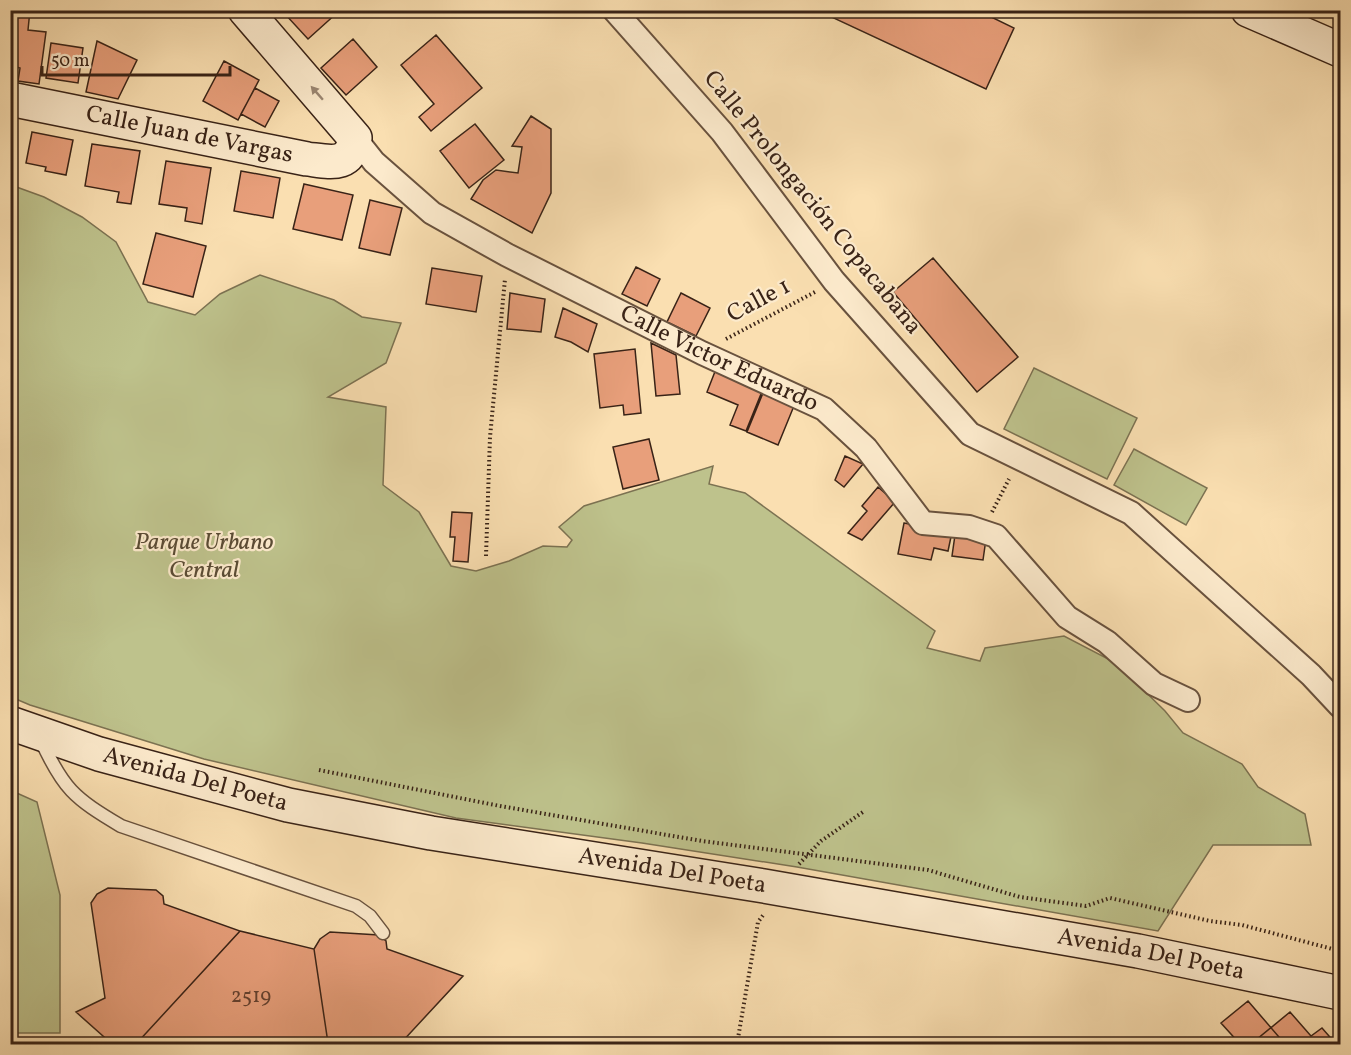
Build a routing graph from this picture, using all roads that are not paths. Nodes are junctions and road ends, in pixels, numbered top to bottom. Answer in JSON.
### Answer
{"nodes":[{"id":1,"x":245,"y":10,"type":"edge"},
{"id":2,"x":614,"y":10,"type":"edge"},
{"id":3,"x":1258,"y":15,"type":"edge"},
{"id":4,"x":1341,"y":50,"type":"edge"},
{"id":5,"x":1341,"y":64,"type":"edge"},
{"id":6,"x":10,"y":99,"type":"edge"},
{"id":7,"x":355,"y":138,"type":"junction"},
{"id":8,"x":1188,"y":700,"type":"dead end"},
{"id":9,"x":1341,"y":706,"type":"edge"},
{"id":10,"x":24,"y":727,"type":"edge"},
{"id":11,"x":383,"y":933,"type":"dead end"},
{"id":12,"x":1341,"y":993,"type":"edge"}],
"edges":[{"from":7,"to":1,"type":"main road","name":"Calle Victor Eduardo","one_way":true},
{"from":2,"to":9,"type":"street","name":"Calle Prolongación Copacabana"},
{"from":3,"to":4,"type":"main road"},
{"from":3,"to":5,"type":"main road"},
{"from":6,"to":7,"type":"main road","name":"Calle Juan de Vargas"},
{"from":7,"to":8,"type":"street","name":"Calle Victor Eduardo"},
{"from":10,"to":11,"type":"lane"},
{"from":10,"to":12,"type":"main road","name":"Avenida Del Poeta"}]}
